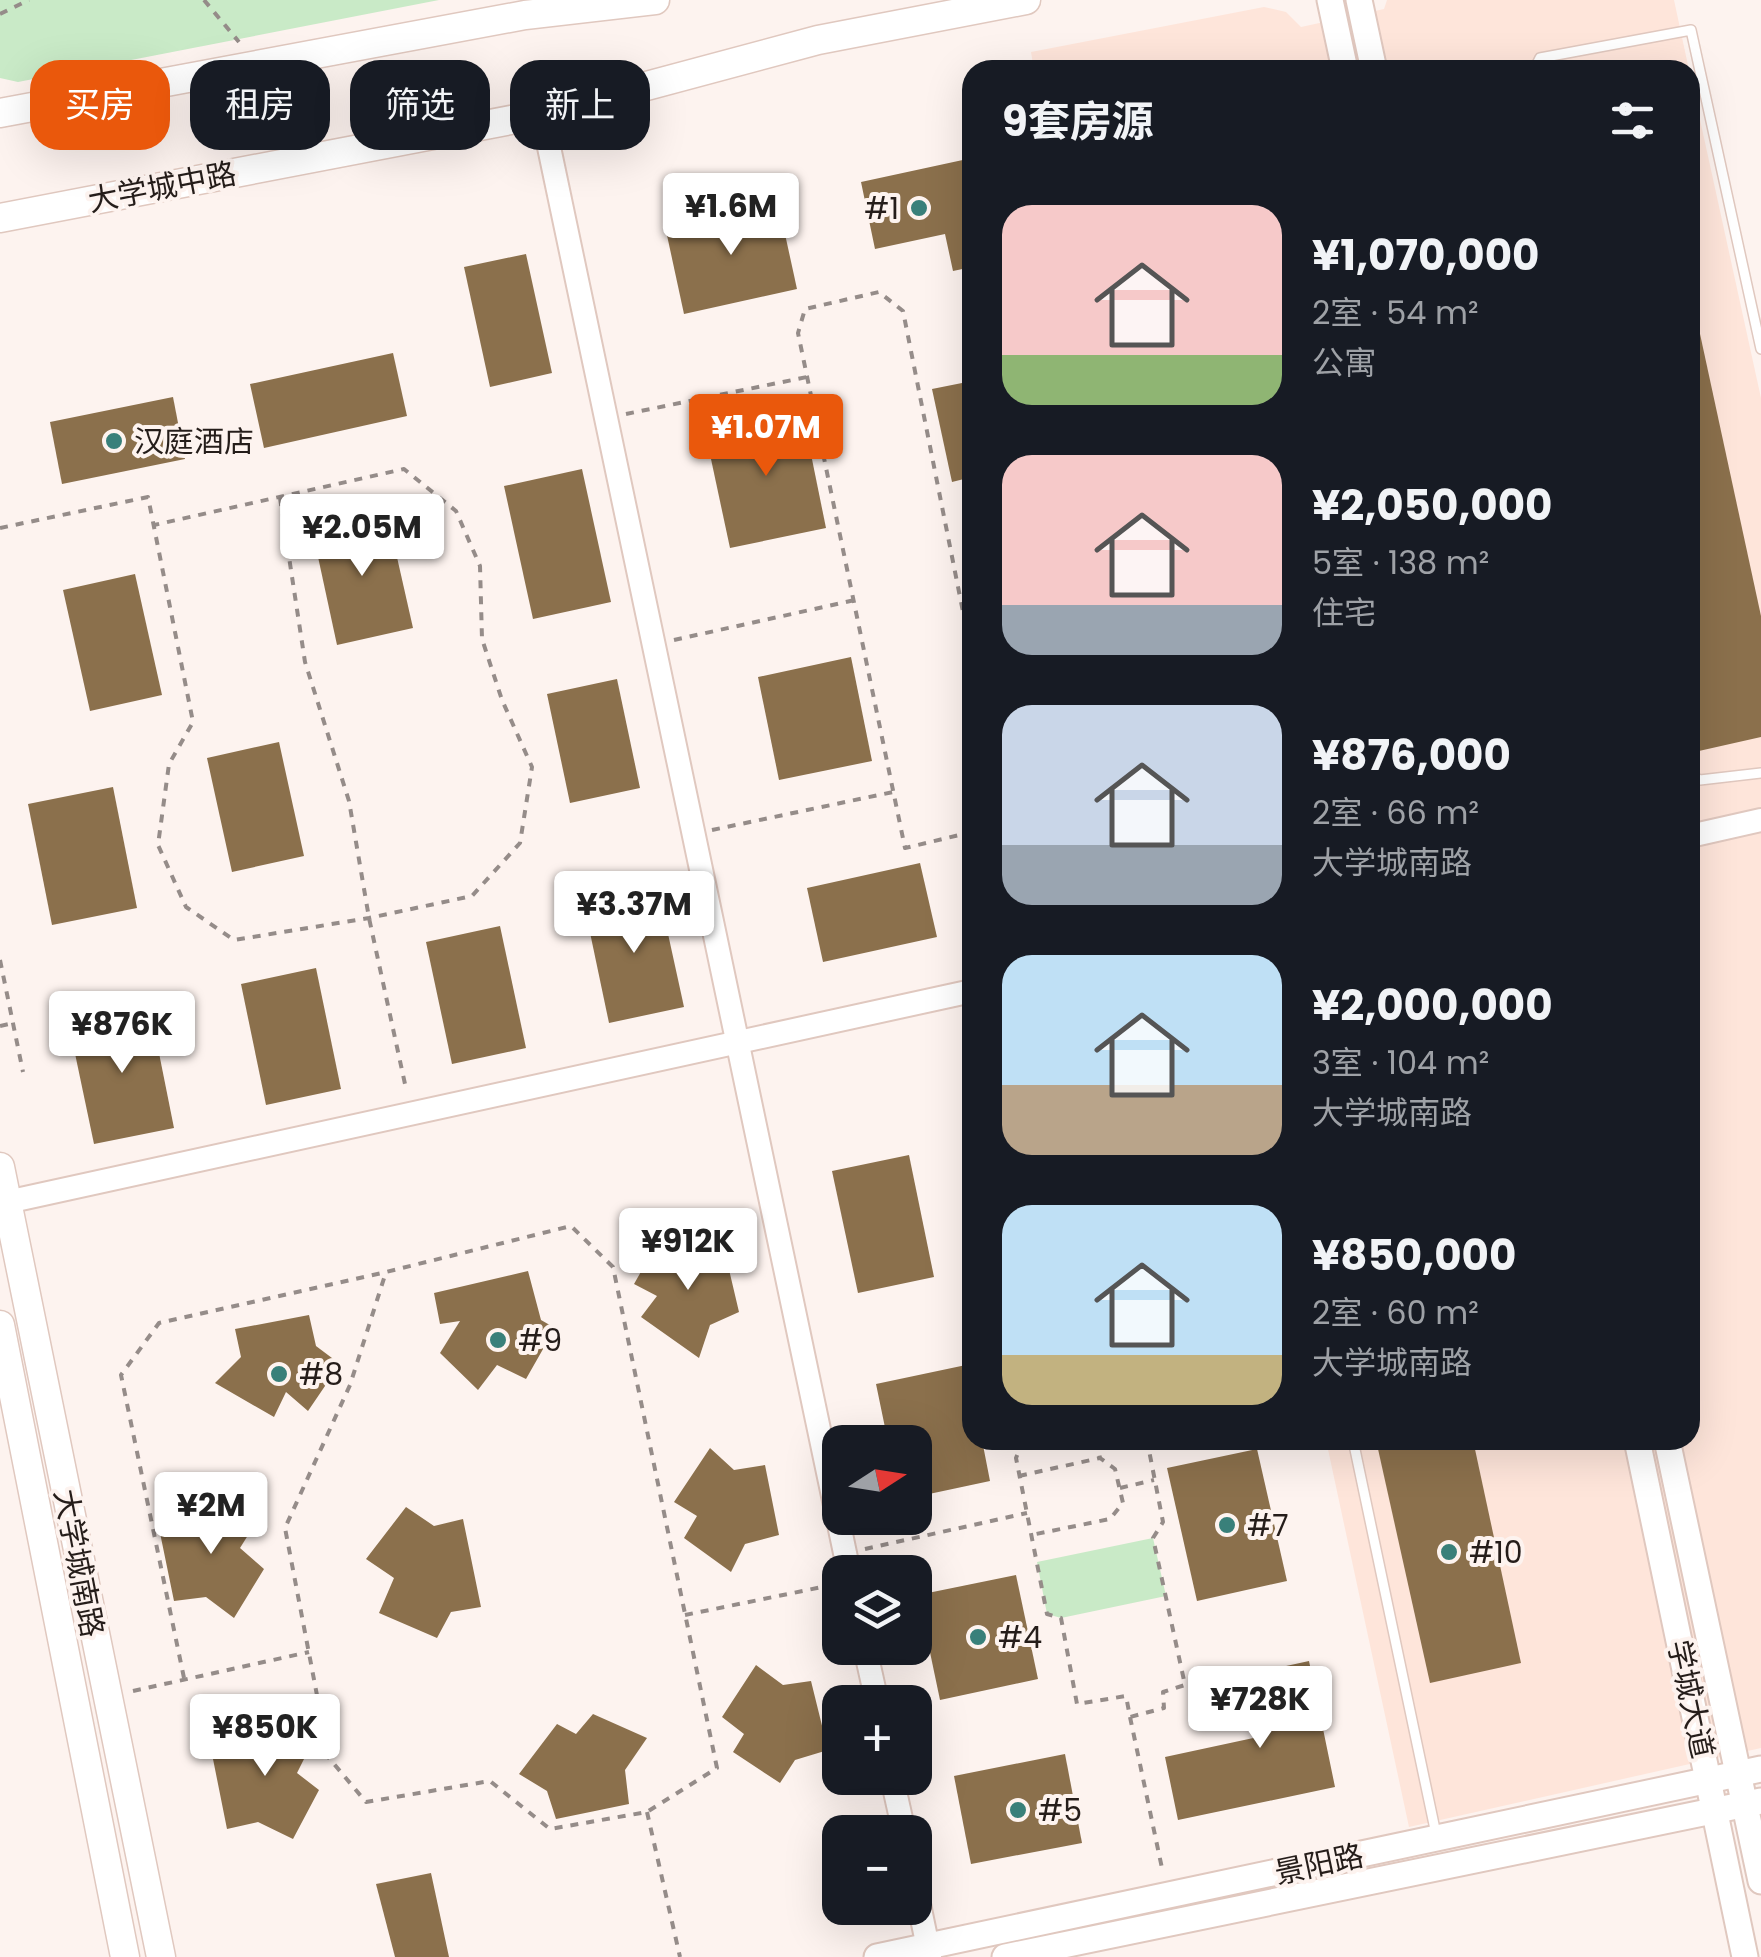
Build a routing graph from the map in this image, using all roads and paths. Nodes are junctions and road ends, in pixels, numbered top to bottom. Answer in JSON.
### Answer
{"nodes":[{"id":1,"x":29,"y":0,"type":"edge"},
{"id":2,"x":204,"y":0,"type":"edge"},
{"id":3,"x":655,"y":0,"type":"edge"},
{"id":4,"x":1026,"y":0,"type":"edge"},
{"id":5,"x":1330,"y":0,"type":"edge"},
{"id":6,"x":1359,"y":0,"type":"edge"},
{"id":7,"x":0,"y":14,"type":"edge"},
{"id":8,"x":254,"y":60,"type":"edge"},
{"id":9,"x":272,"y":60,"type":"edge"},
{"id":10,"x":1343,"y":60,"type":"edge"},
{"id":11,"x":1372,"y":60,"type":"edge"},
{"id":12,"x":1539,"y":60,"type":"edge"},
{"id":13,"x":1698,"y":60,"type":"edge"},
{"id":14,"x":1700,"y":71,"type":"edge"},
{"id":15,"x":650,"y":85,"type":"edge"},
{"id":16,"x":0,"y":102,"type":"edge"},
{"id":17,"x":30,"y":103,"type":"edge"},
{"id":18,"x":30,"y":108,"type":"edge"},
{"id":19,"x":0,"y":113,"type":"edge"},
{"id":20,"x":510,"y":120,"type":"edge"},
{"id":21,"x":550,"y":150,"type":"edge"},
{"id":22,"x":29,"y":213,"type":"junction"},
{"id":23,"x":0,"y":218,"type":"edge"},
{"id":24,"x":0,"y":226,"type":"edge"},
{"id":25,"x":1761,"y":348,"type":"edge"},
{"id":26,"x":807,"y":377,"type":"junction"},
{"id":27,"x":606,"y":418,"type":"junction"},
{"id":28,"x":280,"y":497,"type":"junction"},
{"id":29,"x":154,"y":526,"type":"junction"},
{"id":30,"x":0,"y":528,"type":"edge"},
{"id":31,"x":855,"y":600,"type":"junction"},
{"id":32,"x":962,"y":607,"type":"edge"},
{"id":33,"x":654,"y":644,"type":"junction"},
{"id":34,"x":1761,"y":773,"type":"edge"},
{"id":35,"x":1700,"y":780,"type":"edge"},
{"id":36,"x":894,"y":792,"type":"junction"},
{"id":37,"x":1761,"y":820,"type":"edge"},
{"id":38,"x":694,"y":834,"type":"junction"},
{"id":39,"x":962,"y":834,"type":"edge"},
{"id":40,"x":1700,"y":834,"type":"edge"},
{"id":41,"x":369,"y":918,"type":"junction"},
{"id":42,"x":0,"y":960,"type":"edge"},
{"id":43,"x":962,"y":993,"type":"edge"},
{"id":44,"x":14,"y":1023,"type":"junction"},
{"id":45,"x":0,"y":1026,"type":"edge"},
{"id":46,"x":738,"y":1042,"type":"junction"},
{"id":47,"x":23,"y":1072,"type":"dead end"},
{"id":48,"x":406,"y":1084,"type":"dead end"},
{"id":49,"x":0,"y":1167,"type":"edge"},
{"id":50,"x":7,"y":1202,"type":"junction"},
{"id":51,"x":386,"y":1272,"type":"junction"},
{"id":52,"x":0,"y":1325,"type":"edge"},
{"id":53,"x":1021,"y":1450,"type":"edge"},
{"id":54,"x":1098,"y":1450,"type":"edge"},
{"id":55,"x":1149,"y":1450,"type":"edge"},
{"id":56,"x":1354,"y":1450,"type":"edge"},
{"id":57,"x":1639,"y":1450,"type":"edge"},
{"id":58,"x":1670,"y":1450,"type":"edge"},
{"id":59,"x":1100,"y":1458,"type":"junction"},
{"id":60,"x":1019,"y":1476,"type":"junction"},
{"id":61,"x":1155,"y":1480,"type":"junction"},
{"id":62,"x":1120,"y":1488,"type":"junction"},
{"id":63,"x":1027,"y":1513,"type":"junction"},
{"id":64,"x":1031,"y":1536,"type":"junction"},
{"id":65,"x":845,"y":1555,"type":"edge"},
{"id":66,"x":876,"y":1555,"type":"edge"},
{"id":67,"x":822,"y":1587,"type":"edge"},
{"id":68,"x":685,"y":1615,"type":"junction"},
{"id":69,"x":308,"y":1652,"type":"junction"},
{"id":70,"x":184,"y":1678,"type":"junction"},
{"id":71,"x":106,"y":1698,"type":"junction"},
{"id":72,"x":1130,"y":1716,"type":"junction"},
{"id":73,"x":1750,"y":1771,"type":"edge"},
{"id":74,"x":1708,"y":1779,"type":"junction"},
{"id":75,"x":1753,"y":1803,"type":"edge"},
{"id":76,"x":647,"y":1812,"type":"junction"},
{"id":77,"x":1714,"y":1812,"type":"junction"},
{"id":78,"x":1437,"y":1840,"type":"junction"},
{"id":79,"x":1761,"y":1880,"type":"edge"},
{"id":80,"x":1167,"y":1896,"type":"junction"},
{"id":81,"x":923,"y":1925,"type":"edge"},
{"id":82,"x":929,"y":1952,"type":"edge"},
{"id":83,"x":125,"y":1957,"type":"edge"},
{"id":84,"x":161,"y":1957,"type":"edge"},
{"id":85,"x":680,"y":1957,"type":"edge"},
{"id":86,"x":877,"y":1957,"type":"edge"},
{"id":87,"x":1006,"y":1957,"type":"edge"},
{"id":88,"x":1745,"y":1957,"type":"edge"}],
"edges":[{"from":1,"to":7,"type":"path"},
{"from":2,"to":8,"type":"path"},
{"from":3,"to":9,"type":"main road"},
{"from":4,"to":15,"type":"main road","name":"大学城中路"},
{"from":5,"to":10,"type":"main road"},
{"from":6,"to":11,"type":"main road"},
{"from":12,"to":13,"type":"lane"},
{"from":14,"to":25,"type":"lane"},
{"from":16,"to":17,"type":"main road"},
{"from":18,"to":19,"type":"main road"},
{"from":20,"to":22,"type":"main road","name":"大学城中路"},
{"from":21,"to":27,"type":"street"},
{"from":22,"to":23,"type":"main road","name":"大学城中路"},
{"from":22,"to":24,"type":"main road"},
{"from":26,"to":27,"type":"path"},
{"from":26,"to":31,"type":"path"},
{"from":26,"to":32,"type":"path"},
{"from":27,"to":33,"type":"street"},
{"from":28,"to":29,"type":"path"},
{"from":28,"to":41,"type":"path"},
{"from":28,"to":41,"type":"path"},
{"from":29,"to":30,"type":"path"},
{"from":29,"to":41,"type":"path"},
{"from":31,"to":33,"type":"path"},
{"from":31,"to":36,"type":"path"},
{"from":33,"to":38,"type":"street"},
{"from":34,"to":35,"type":"lane"},
{"from":36,"to":38,"type":"path"},
{"from":36,"to":39,"type":"path"},
{"from":37,"to":40,"type":"street"},
{"from":38,"to":46,"type":"street"},
{"from":41,"to":48,"type":"path"},
{"from":42,"to":44,"type":"path"},
{"from":43,"to":46,"type":"street"},
{"from":44,"to":45,"type":"path"},
{"from":44,"to":47,"type":"path"},
{"from":46,"to":50,"type":"street"},
{"from":46,"to":65,"type":"street"},
{"from":49,"to":50,"type":"main road","name":"大学城南路"},
{"from":50,"to":71,"type":"main road","name":"大学城南路"},
{"from":51,"to":68,"type":"path"},
{"from":51,"to":69,"type":"path"},
{"from":51,"to":70,"type":"path"},
{"from":52,"to":83,"type":"main road","name":"大学城南路"},
{"from":53,"to":60,"type":"path"},
{"from":54,"to":59,"type":"path"},
{"from":55,"to":61,"type":"path"},
{"from":56,"to":78,"type":"lane"},
{"from":57,"to":74,"type":"main road","name":"学城大道"},
{"from":58,"to":73,"type":"main road","name":"学城大道"},
{"from":59,"to":60,"type":"path"},
{"from":59,"to":62,"type":"path"},
{"from":60,"to":63,"type":"path"},
{"from":61,"to":62,"type":"path"},
{"from":61,"to":72,"type":"path"},
{"from":62,"to":64,"type":"path"},
{"from":63,"to":64,"type":"path"},
{"from":63,"to":66,"type":"path"},
{"from":64,"to":72,"type":"path"},
{"from":67,"to":68,"type":"path"},
{"from":68,"to":76,"type":"path"},
{"from":69,"to":70,"type":"path"},
{"from":69,"to":76,"type":"path"},
{"from":70,"to":71,"type":"path"},
{"from":71,"to":84,"type":"main road","name":"大学城南路"},
{"from":72,"to":80,"type":"path"},
{"from":73,"to":74,"type":"main road","name":"景阳路"},
{"from":73,"to":75,"type":"main road","name":"学城大道"},
{"from":74,"to":77,"type":"main road","name":"学城大道"},
{"from":74,"to":78,"type":"main road","name":"景阳路"},
{"from":75,"to":77,"type":"main road","name":"景阳路"},
{"from":75,"to":79,"type":"main road","name":"学城大道"},
{"from":76,"to":85,"type":"path"},
{"from":77,"to":87,"type":"main road","name":"景阳路"},
{"from":77,"to":88,"type":"main road","name":"学城大道"},
{"from":78,"to":80,"type":"main road","name":"景阳路"},
{"from":80,"to":82,"type":"main road","name":"景阳路"},
{"from":81,"to":82,"type":"street"},
{"from":82,"to":86,"type":"main road","name":"景阳路"}]}
